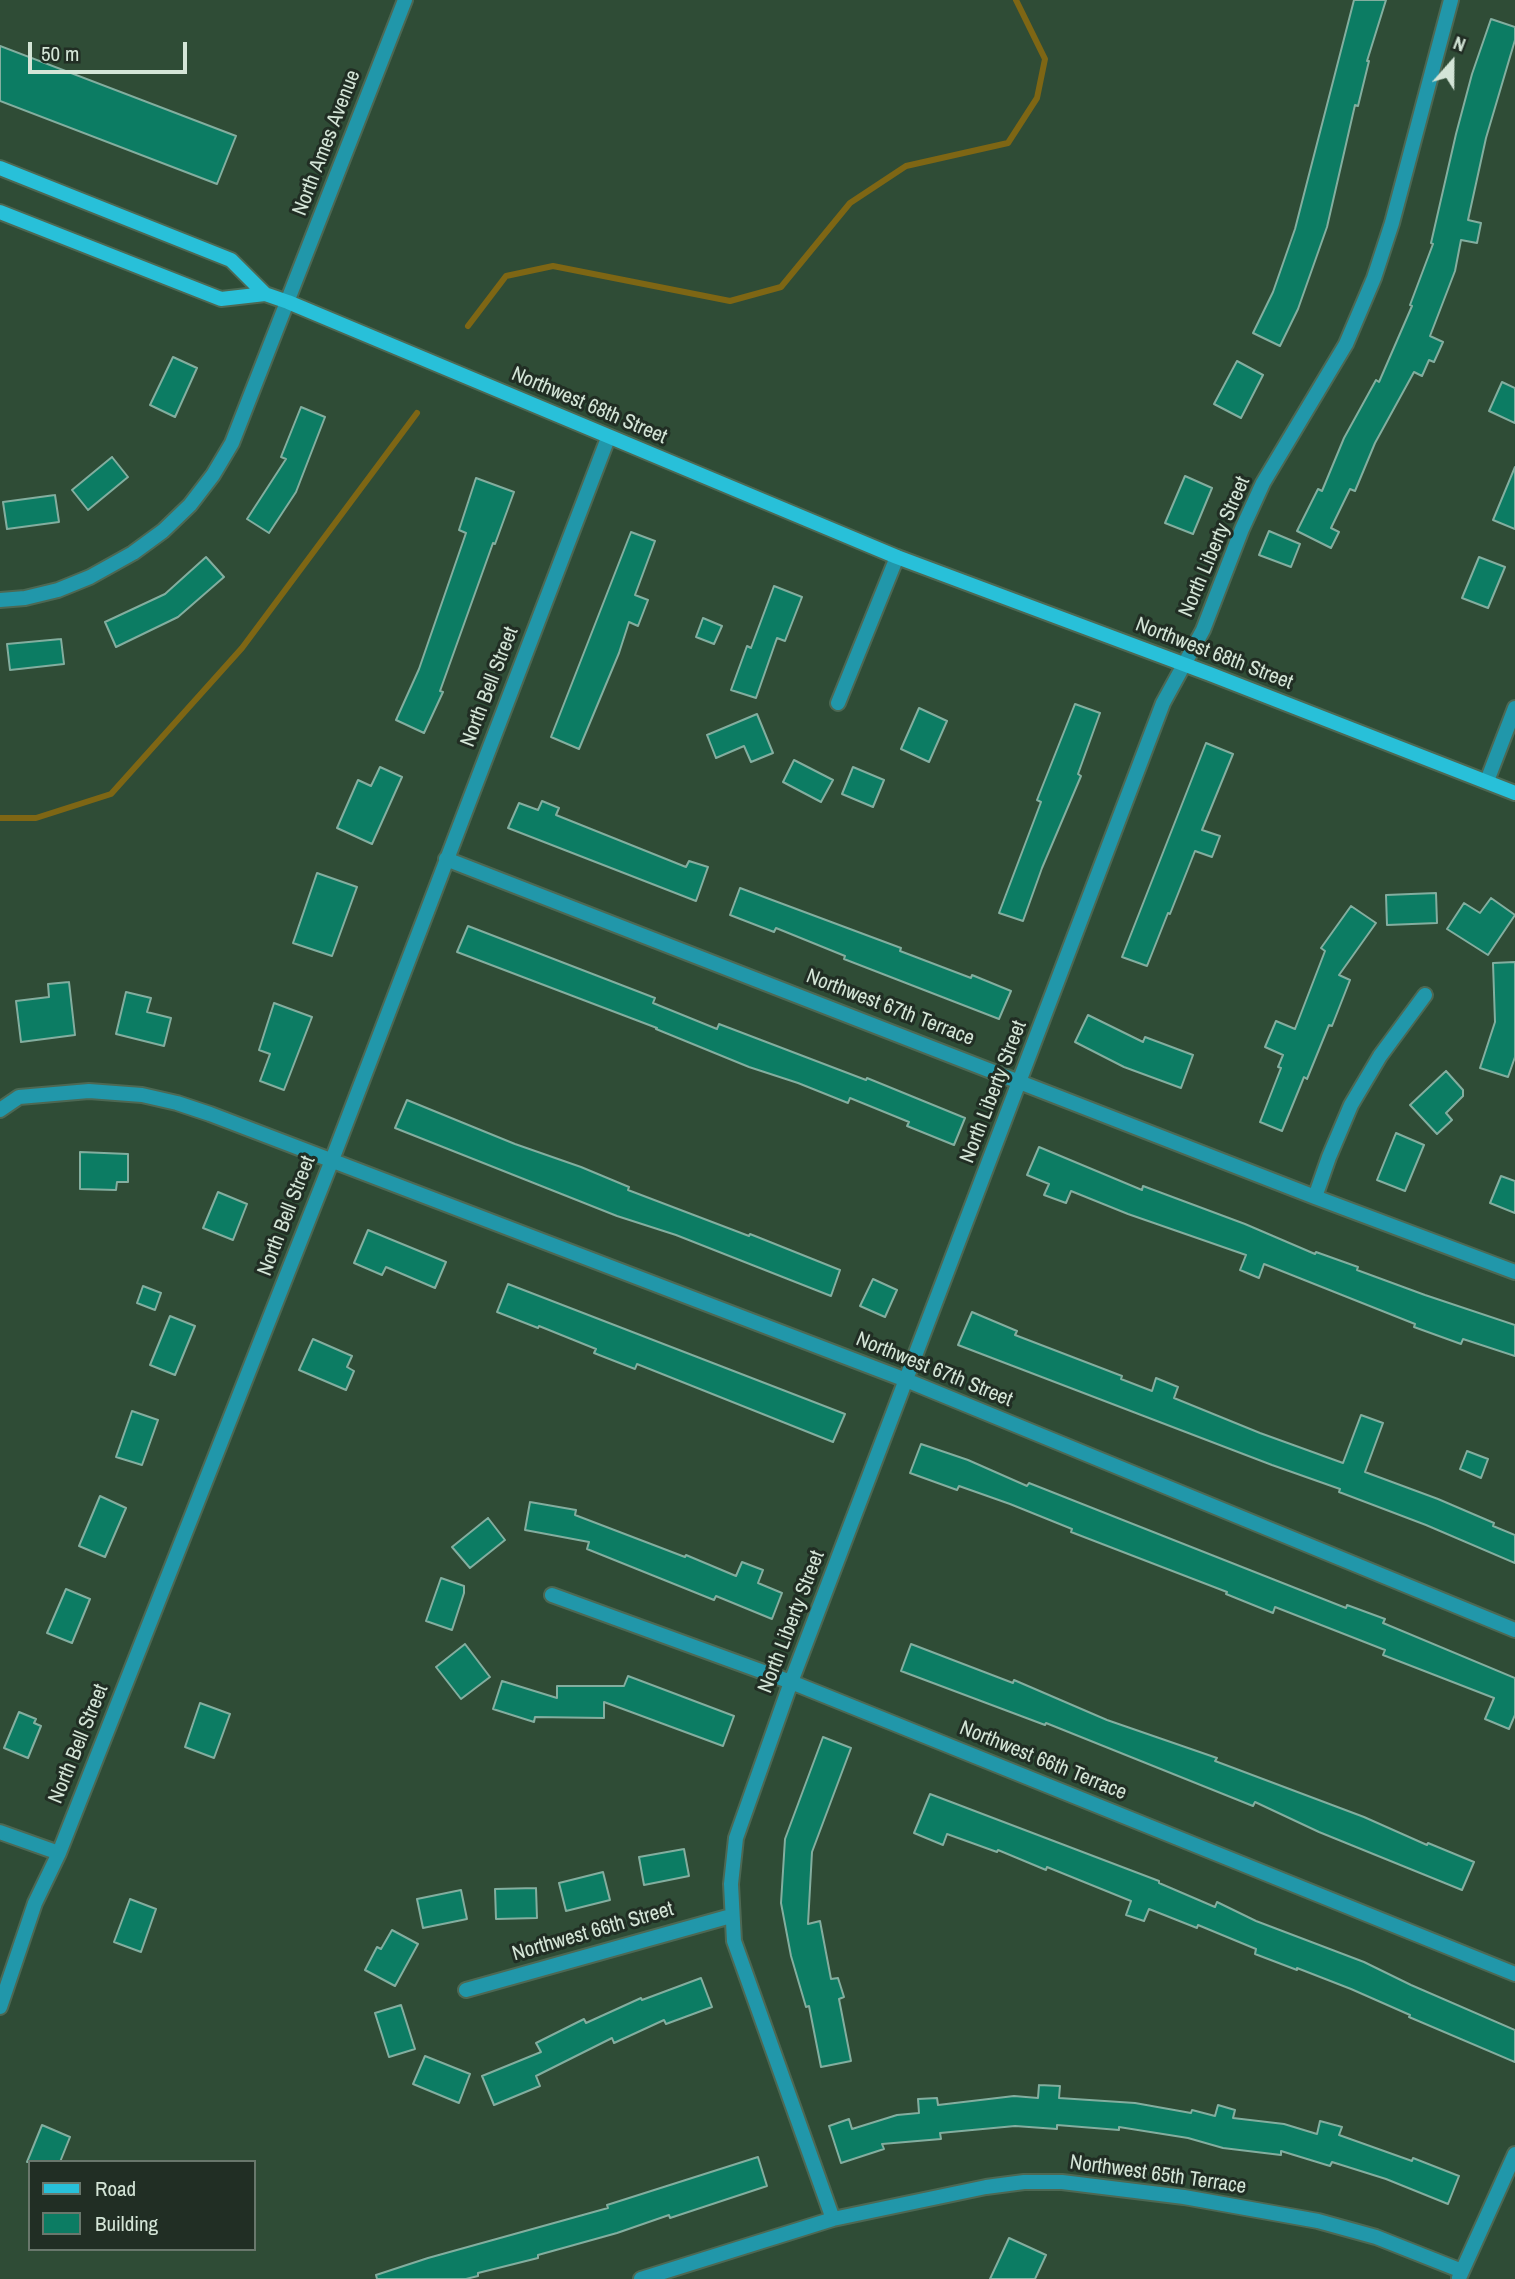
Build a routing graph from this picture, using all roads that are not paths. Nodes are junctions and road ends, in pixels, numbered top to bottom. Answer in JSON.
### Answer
{"nodes":[{"id":1,"x":405,"y":0,"type":"edge"},
{"id":2,"x":1451,"y":0,"type":"edge"},
{"id":3,"x":0,"y":169,"type":"edge"},
{"id":4,"x":0,"y":212,"type":"edge"},
{"id":5,"x":265,"y":294,"type":"junction"},
{"id":6,"x":288,"y":302,"type":"junction"},
{"id":7,"x":608,"y":438,"type":"junction"},
{"id":8,"x":897,"y":557,"type":"junction"},
{"id":9,"x":0,"y":600,"type":"edge"},
{"id":10,"x":1186,"y":666,"type":"junction"},
{"id":11,"x":838,"y":703,"type":"dead end"},
{"id":12,"x":1515,"y":708,"type":"edge"},
{"id":13,"x":1487,"y":782,"type":"junction"},
{"id":14,"x":1515,"y":793,"type":"edge"},
{"id":15,"x":446,"y":859,"type":"junction"},
{"id":16,"x":1425,"y":995,"type":"dead end"},
{"id":17,"x":1020,"y":1081,"type":"junction"},
{"id":18,"x":0,"y":1110,"type":"edge"},
{"id":19,"x":332,"y":1160,"type":"junction"},
{"id":20,"x":1315,"y":1197,"type":"junction"},
{"id":21,"x":1515,"y":1272,"type":"edge"},
{"id":22,"x":906,"y":1380,"type":"junction"},
{"id":23,"x":552,"y":1595,"type":"dead end"},
{"id":24,"x":1515,"y":1630,"type":"edge"},
{"id":25,"x":791,"y":1682,"type":"junction"},
{"id":26,"x":0,"y":1832,"type":"edge"},
{"id":27,"x":59,"y":1853,"type":"junction"},
{"id":28,"x":731,"y":1916,"type":"junction"},
{"id":29,"x":1515,"y":1974,"type":"edge"},
{"id":30,"x":466,"y":1990,"type":"dead end"},
{"id":31,"x":0,"y":2007,"type":"edge"},
{"id":32,"x":1515,"y":2154,"type":"edge"},
{"id":33,"x":833,"y":2219,"type":"junction"},
{"id":34,"x":1460,"y":2275,"type":"edge"},
{"id":35,"x":641,"y":2279,"type":"edge"}],
"edges":[{"from":1,"to":6,"type":"street","name":"North Ames Avenue"},
{"from":2,"to":10,"type":"street","name":"North Liberty Street"},
{"from":3,"to":5,"type":"main road","name":"Northwest 68th Street"},
{"from":4,"to":5,"type":"main road","name":"Northwest 68th Street"},
{"from":5,"to":6,"type":"main road","name":"Northwest 68th Street"},
{"from":6,"to":7,"type":"main road","name":"Northwest 68th Street"},
{"from":6,"to":9,"type":"street","name":"North Ames Avenue"},
{"from":7,"to":8,"type":"main road","name":"Northwest 68th Street"},
{"from":7,"to":15,"type":"street","name":"North Bell Street"},
{"from":8,"to":10,"type":"main road","name":"Northwest 68th Street"},
{"from":8,"to":11,"type":"street"},
{"from":10,"to":13,"type":"main road","name":"Northwest 68th Street"},
{"from":10,"to":17,"type":"street","name":"North Liberty Street"},
{"from":12,"to":13,"type":"street"},
{"from":13,"to":14,"type":"main road","name":"Northwest 68th Street"},
{"from":15,"to":17,"type":"street","name":"Northwest 67th Terrace"},
{"from":15,"to":19,"type":"street","name":"North Bell Street"},
{"from":16,"to":20,"type":"street"},
{"from":17,"to":20,"type":"street","name":"Northwest 67th Terrace"},
{"from":17,"to":22,"type":"street","name":"North Liberty Street"},
{"from":18,"to":19,"type":"street","name":"Northwest 67th Street"},
{"from":19,"to":22,"type":"street","name":"Northwest 67th Street"},
{"from":19,"to":27,"type":"street","name":"North Bell Street"},
{"from":20,"to":21,"type":"street","name":"Northwest 67th Terrace"},
{"from":22,"to":24,"type":"street","name":"Northwest 67th Street"},
{"from":22,"to":25,"type":"street","name":"North Liberty Street"},
{"from":23,"to":25,"type":"street","name":"Northwest 66th Terrace"},
{"from":25,"to":28,"type":"street","name":"North Liberty Street"},
{"from":25,"to":29,"type":"street","name":"Northwest 66th Terrace"},
{"from":26,"to":27,"type":"street"},
{"from":27,"to":31,"type":"street","name":"North Bell Street"},
{"from":28,"to":30,"type":"street","name":"Northwest 66th Street"},
{"from":28,"to":33,"type":"street","name":"North Liberty Street"},
{"from":32,"to":34,"type":"street"},
{"from":33,"to":34,"type":"street","name":"Northwest 65th Terrace"},
{"from":33,"to":35,"type":"street","name":"Northwest 65th Terrace"}]}
